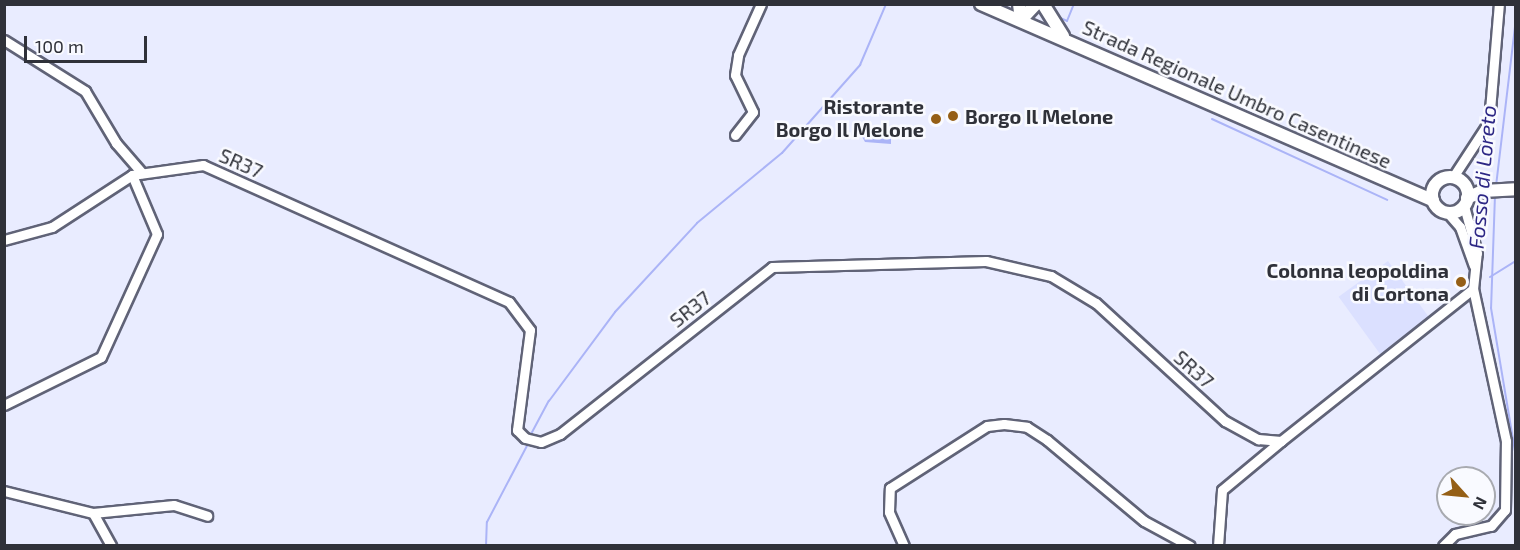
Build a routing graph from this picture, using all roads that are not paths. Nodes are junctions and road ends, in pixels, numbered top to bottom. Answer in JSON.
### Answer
{"nodes":[{"id":1,"x":761,"y":4,"type":"edge"},
{"id":2,"x":981,"y":4,"type":"edge"},
{"id":3,"x":1019,"y":4,"type":"edge"},
{"id":4,"x":1036,"y":4,"type":"edge"},
{"id":5,"x":1043,"y":4,"type":"edge"},
{"id":6,"x":1499,"y":4,"type":"edge"},
{"id":7,"x":1021,"y":20,"type":"junction"},
{"id":8,"x":1063,"y":36,"type":"junction"},
{"id":9,"x":4,"y":40,"type":"edge"},
{"id":10,"x":735,"y":135,"type":"dead end"},
{"id":11,"x":137,"y":174,"type":"junction"},
{"id":12,"x":1453,"y":177,"type":"junction"},
{"id":13,"x":1438,"y":181,"type":"junction"},
{"id":14,"x":1464,"y":184,"type":"junction"},
{"id":15,"x":1510,"y":189,"type":"edge"},
{"id":16,"x":1411,"y":190,"type":"junction"},
{"id":17,"x":1487,"y":190,"type":"junction"},
{"id":18,"x":1433,"y":201,"type":"junction"},
{"id":19,"x":1465,"y":202,"type":"junction"},
{"id":20,"x":1447,"y":212,"type":"junction"},
{"id":21,"x":4,"y":240,"type":"edge"},
{"id":22,"x":1476,"y":277,"type":"junction"},
{"id":23,"x":1473,"y":289,"type":"junction"},
{"id":24,"x":4,"y":405,"type":"edge"},
{"id":25,"x":1281,"y":441,"type":"junction"},
{"id":26,"x":4,"y":491,"type":"edge"},
{"id":27,"x":93,"y":513,"type":"junction"},
{"id":28,"x":1510,"y":514,"type":"edge"},
{"id":29,"x":207,"y":516,"type":"dead end"},
{"id":30,"x":111,"y":546,"type":"edge"},
{"id":31,"x":904,"y":546,"type":"edge"},
{"id":32,"x":1190,"y":546,"type":"edge"},
{"id":33,"x":1218,"y":546,"type":"edge"},
{"id":34,"x":1443,"y":546,"type":"edge"}],
"edges":[{"from":1,"to":10,"type":"street"},
{"from":2,"to":7,"type":"main road","name":"Strada Regionale Umbro Casentinese"},
{"from":3,"to":7,"type":"main road"},
{"from":4,"to":7,"type":"main road"},
{"from":5,"to":8,"type":"main road"},
{"from":6,"to":12,"type":"street"},
{"from":7,"to":8,"type":"main road","name":"Strada Regionale Umbro Casentinese"},
{"from":8,"to":16,"type":"main road","name":"Strada Regionale Umbro Casentinese"},
{"from":9,"to":11,"type":"street"},
{"from":11,"to":21,"type":"street","name":"SR37"},
{"from":11,"to":24,"type":"street"},
{"from":11,"to":25,"type":"street","name":"SR37"},
{"from":12,"to":13,"type":"main road"},
{"from":12,"to":14,"type":"main road"},
{"from":13,"to":16,"type":"main road"},
{"from":13,"to":18,"type":"main road"},
{"from":14,"to":17,"type":"main road"},
{"from":14,"to":19,"type":"main road"},
{"from":15,"to":17,"type":"main road"},
{"from":16,"to":18,"type":"main road","name":"Strada Regionale Umbro Casentinese"},
{"from":17,"to":19,"type":"main road"},
{"from":18,"to":20,"type":"main road"},
{"from":19,"to":20,"type":"main road"},
{"from":19,"to":22,"type":"street"},
{"from":20,"to":22,"type":"street"},
{"from":22,"to":23,"type":"street"},
{"from":23,"to":25,"type":"street"},
{"from":23,"to":28,"type":"street"},
{"from":25,"to":33,"type":"street"},
{"from":26,"to":27,"type":"street"},
{"from":27,"to":29,"type":"street"},
{"from":27,"to":30,"type":"street"},
{"from":28,"to":34,"type":"street"},
{"from":31,"to":32,"type":"street"}]}
